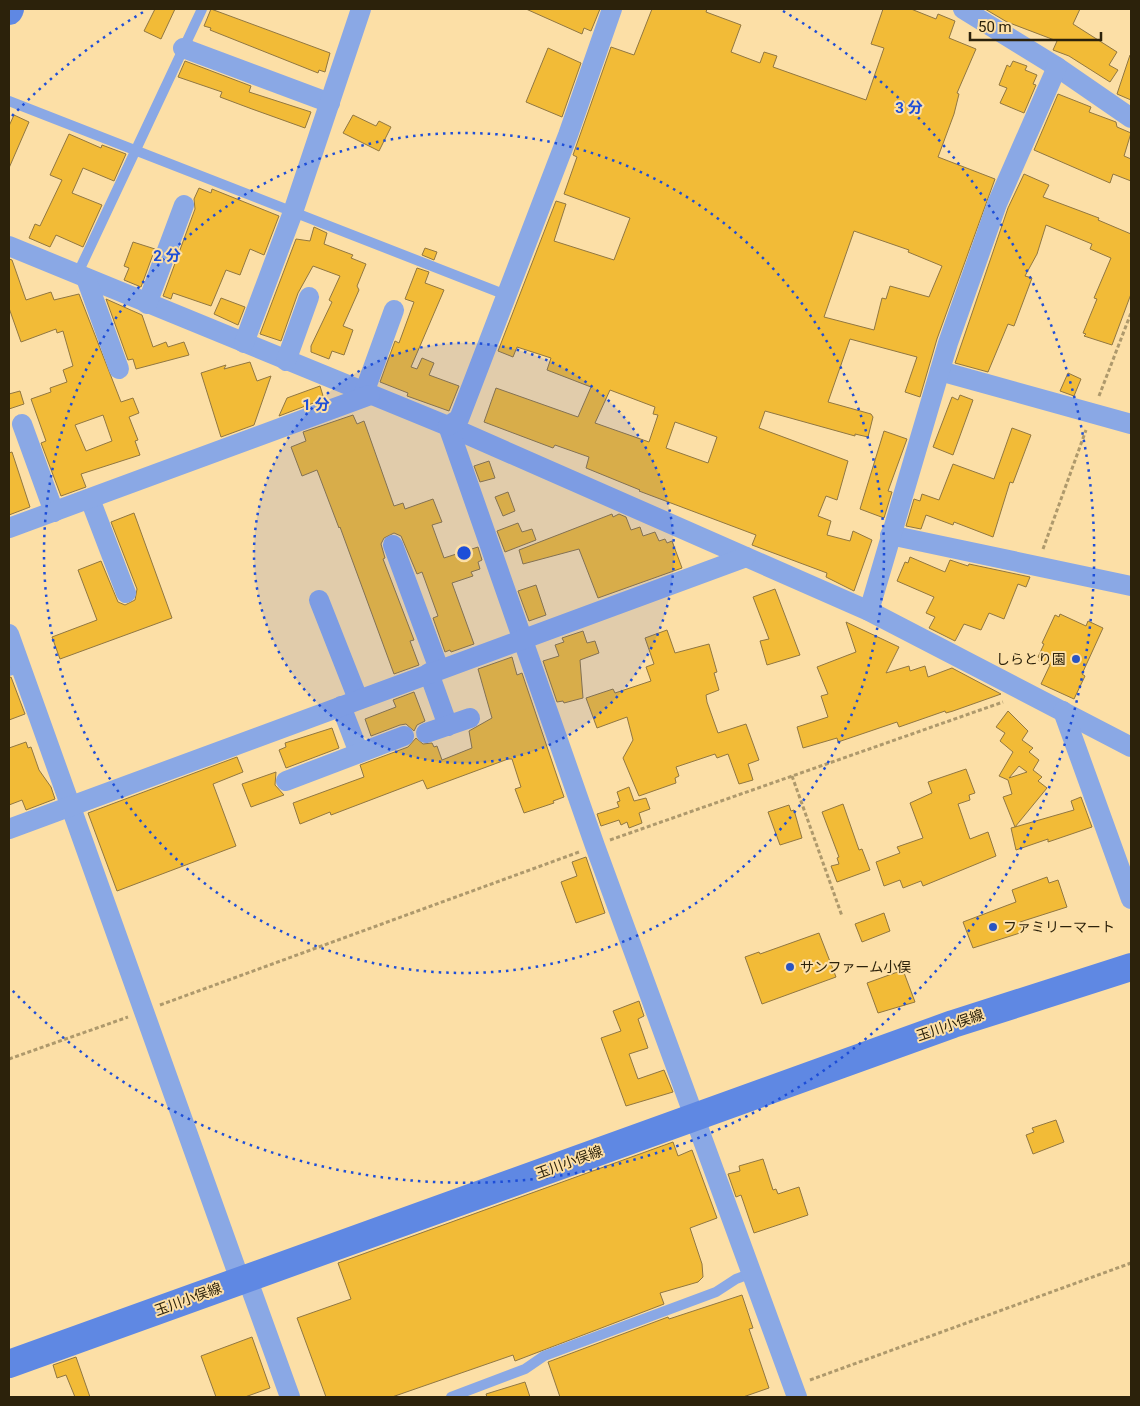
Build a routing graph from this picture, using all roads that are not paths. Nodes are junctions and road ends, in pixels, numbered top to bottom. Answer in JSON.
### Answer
{"nodes":[{"id":1,"x":202,"y":9,"type":"edge"},
{"id":2,"x":361,"y":9,"type":"edge"},
{"id":3,"x":612,"y":9,"type":"edge"},
{"id":4,"x":963,"y":9,"type":"edge"},
{"id":5,"x":183,"y":48,"type":"junction"},
{"id":6,"x":1057,"y":67,"type":"junction"},
{"id":7,"x":9,"y":101,"type":"edge"},
{"id":8,"x":330,"y":103,"type":"junction"},
{"id":9,"x":1131,"y":118,"type":"edge"},
{"id":10,"x":136,"y":149,"type":"junction"},
{"id":11,"x":184,"y":205,"type":"dead end"},
{"id":12,"x":293,"y":212,"type":"junction"},
{"id":13,"x":9,"y":246,"type":"edge"},
{"id":14,"x":82,"y":276,"type":"junction"},
{"id":15,"x":506,"y":295,"type":"junction"},
{"id":16,"x":309,"y":297,"type":"dead end"},
{"id":17,"x":147,"y":304,"type":"junction"},
{"id":18,"x":394,"y":310,"type":"dead end"},
{"id":19,"x":244,"y":343,"type":"junction"},
{"id":20,"x":286,"y":361,"type":"junction"},
{"id":21,"x":119,"y":369,"type":"dead end"},
{"id":22,"x":940,"y":371,"type":"junction"},
{"id":23,"x":367,"y":394,"type":"junction"},
{"id":24,"x":22,"y":424,"type":"dead end"},
{"id":25,"x":1131,"y":424,"type":"edge"},
{"id":26,"x":448,"y":426,"type":"junction"},
{"id":27,"x":90,"y":499,"type":"junction"},
{"id":28,"x":54,"y":512,"type":"junction"},
{"id":29,"x":9,"y":528,"type":"edge"},
{"id":30,"x":890,"y":534,"type":"junction"},
{"id":31,"x":392,"y":545,"type":"dead end"},
{"id":32,"x":746,"y":557,"type":"junction"},
{"id":33,"x":1131,"y":586,"type":"edge"},
{"id":34,"x":126,"y":593,"type":"dead end"},
{"id":35,"x":319,"y":600,"type":"dead end"},
{"id":36,"x":869,"y":611,"type":"junction"},
{"id":37,"x":9,"y":634,"type":"edge"},
{"id":38,"x":522,"y":638,"type":"junction"},
{"id":39,"x":15,"y":670,"type":"edge"},
{"id":40,"x":434,"y":671,"type":"junction"},
{"id":41,"x":349,"y":703,"type":"junction"},
{"id":42,"x":1063,"y":711,"type":"junction"},
{"id":43,"x":470,"y":718,"type":"dead end"},
{"id":44,"x":448,"y":726,"type":"junction"},
{"id":45,"x":426,"y":734,"type":"dead end"},
{"id":46,"x":404,"y":736,"type":"dead end"},
{"id":47,"x":1131,"y":747,"type":"edge"},
{"id":48,"x":359,"y":753,"type":"junction"},
{"id":49,"x":286,"y":782,"type":"dead end"},
{"id":50,"x":70,"y":807,"type":"junction"},
{"id":51,"x":9,"y":828,"type":"edge"},
{"id":52,"x":1131,"y":899,"type":"edge"},
{"id":53,"x":1131,"y":967,"type":"edge"},
{"id":54,"x":696,"y":1117,"type":"junction"},
{"id":55,"x":752,"y":1273,"type":"junction"},
{"id":56,"x":243,"y":1279,"type":"junction"},
{"id":57,"x":9,"y":1364,"type":"edge"},
{"id":58,"x":795,"y":1392,"type":"edge"},
{"id":59,"x":290,"y":1397,"type":"edge"},
{"id":60,"x":451,"y":1397,"type":"edge"}],
"edges":[{"from":1,"to":5,"type":"lane"},
{"from":2,"to":8,"type":"street"},
{"from":3,"to":15,"type":"street"},
{"from":4,"to":6,"type":"street"},
{"from":5,"to":8,"type":"street"},
{"from":5,"to":10,"type":"lane"},
{"from":6,"to":9,"type":"street"},
{"from":6,"to":22,"type":"street"},
{"from":7,"to":10,"type":"lane"},
{"from":8,"to":12,"type":"street"},
{"from":10,"to":12,"type":"lane"},
{"from":10,"to":14,"type":"lane"},
{"from":11,"to":17,"type":"street"},
{"from":12,"to":15,"type":"lane"},
{"from":12,"to":19,"type":"street"},
{"from":13,"to":14,"type":"street"},
{"from":14,"to":17,"type":"street"},
{"from":14,"to":21,"type":"street"},
{"from":15,"to":26,"type":"street"},
{"from":16,"to":20,"type":"street"},
{"from":17,"to":19,"type":"street"},
{"from":18,"to":23,"type":"street"},
{"from":19,"to":20,"type":"street"},
{"from":20,"to":23,"type":"street"},
{"from":22,"to":25,"type":"street"},
{"from":22,"to":30,"type":"street"},
{"from":23,"to":26,"type":"street"},
{"from":23,"to":27,"type":"street"},
{"from":24,"to":28,"type":"street"},
{"from":26,"to":32,"type":"street"},
{"from":26,"to":38,"type":"street"},
{"from":27,"to":28,"type":"street"},
{"from":27,"to":34,"type":"street"},
{"from":28,"to":29,"type":"street"},
{"from":30,"to":33,"type":"street"},
{"from":30,"to":36,"type":"street"},
{"from":31,"to":40,"type":"street"},
{"from":32,"to":36,"type":"street"},
{"from":32,"to":38,"type":"street"},
{"from":35,"to":41,"type":"street"},
{"from":36,"to":42,"type":"street"},
{"from":37,"to":39,"type":"street"},
{"from":38,"to":40,"type":"street"},
{"from":38,"to":54,"type":"street"},
{"from":39,"to":50,"type":"street"},
{"from":40,"to":41,"type":"street"},
{"from":40,"to":44,"type":"street"},
{"from":41,"to":48,"type":"street"},
{"from":41,"to":50,"type":"street"},
{"from":42,"to":47,"type":"street"},
{"from":42,"to":52,"type":"street"},
{"from":43,"to":44,"type":"street"},
{"from":44,"to":45,"type":"street"},
{"from":46,"to":48,"type":"street"},
{"from":48,"to":49,"type":"street"},
{"from":50,"to":51,"type":"street"},
{"from":50,"to":56,"type":"street"},
{"from":53,"to":54,"type":"main road","name":"玉川小俣線"},
{"from":54,"to":55,"type":"street"},
{"from":54,"to":56,"type":"main road","name":"玉川小俣線"},
{"from":55,"to":58,"type":"street"},
{"from":55,"to":60,"type":"lane"},
{"from":56,"to":57,"type":"main road","name":"玉川小俣線"},
{"from":56,"to":59,"type":"street"}]}
